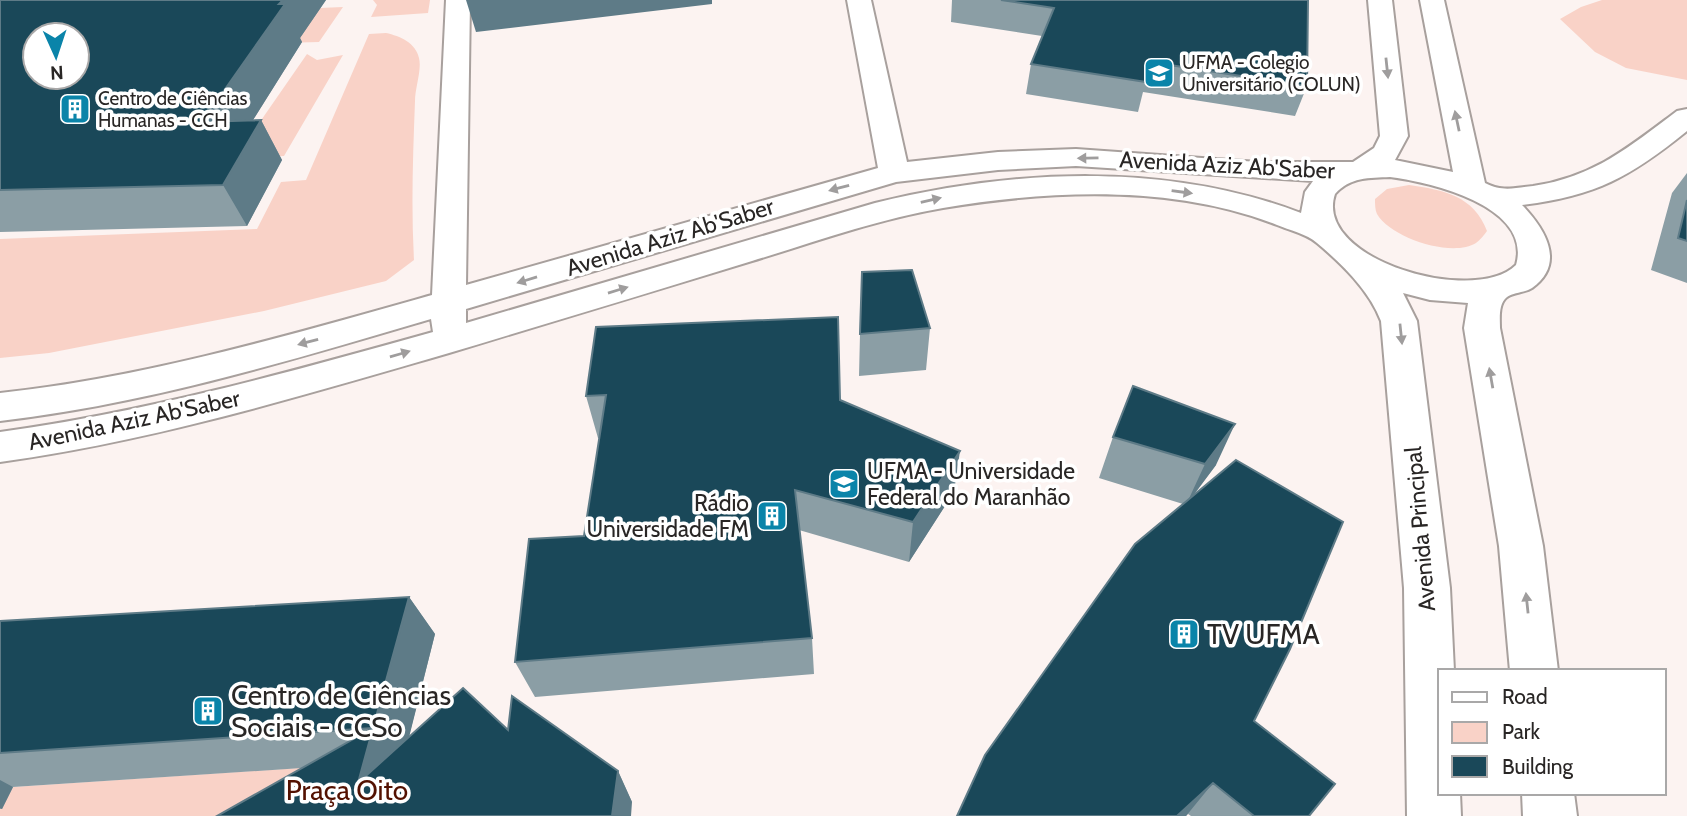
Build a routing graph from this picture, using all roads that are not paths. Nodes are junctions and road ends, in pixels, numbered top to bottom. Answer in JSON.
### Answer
{"nodes":[{"id":1,"x":458,"y":0,"type":"edge"},
{"id":2,"x":859,"y":0,"type":"edge"},
{"id":3,"x":1380,"y":0,"type":"edge"},
{"id":4,"x":1432,"y":0,"type":"edge"},
{"id":5,"x":1687,"y":117,"type":"edge"},
{"id":6,"x":1358,"y":170,"type":"junction"},
{"id":7,"x":894,"y":173,"type":"junction"},
{"id":8,"x":1482,"y":193,"type":"junction"},
{"id":9,"x":1339,"y":246,"type":"junction"},
{"id":10,"x":1494,"y":290,"type":"junction"},
{"id":11,"x":448,"y":304,"type":"junction"},
{"id":12,"x":447,"y":341,"type":"junction"},
{"id":13,"x":0,"y":407,"type":"edge"},
{"id":14,"x":0,"y":447,"type":"edge"},
{"id":15,"x":1534,"y":669,"type":"edge"},
{"id":16,"x":1548,"y":795,"type":"edge"},
{"id":17,"x":1434,"y":816,"type":"edge"},
{"id":18,"x":1550,"y":816,"type":"edge"}],
"edges":[{"from":1,"to":11,"type":"street"},
{"from":2,"to":7,"type":"street"},
{"from":3,"to":6,"type":"street","one_way":true},
{"from":8,"to":4,"type":"street","one_way":true},
{"from":5,"to":8,"type":"street"},
{"from":6,"to":7,"type":"street","name":"Avenida Aziz Ab'Saber","one_way":true},
{"from":6,"to":8,"type":"street","name":"Avenida Aziz Ab'Saber"},
{"from":6,"to":9,"type":"street"},
{"from":7,"to":11,"type":"street","name":"Avenida Aziz Ab'Saber","one_way":true},
{"from":8,"to":10,"type":"street"},
{"from":9,"to":10,"type":"street","name":"Avenida Aziz Ab'Saber"},
{"from":12,"to":9,"type":"street","name":"Avenida Aziz Ab'Saber","one_way":true},
{"from":9,"to":17,"type":"street","name":"Avenida Principal","one_way":true},
{"from":15,"to":10,"type":"street","one_way":true},
{"from":11,"to":12,"type":"street"},
{"from":11,"to":13,"type":"street","name":"Avenida Aziz Ab'Saber","one_way":true},
{"from":14,"to":12,"type":"street","name":"Avenida Aziz Ab'Saber","one_way":true},
{"from":16,"to":18,"type":"street"}]}
